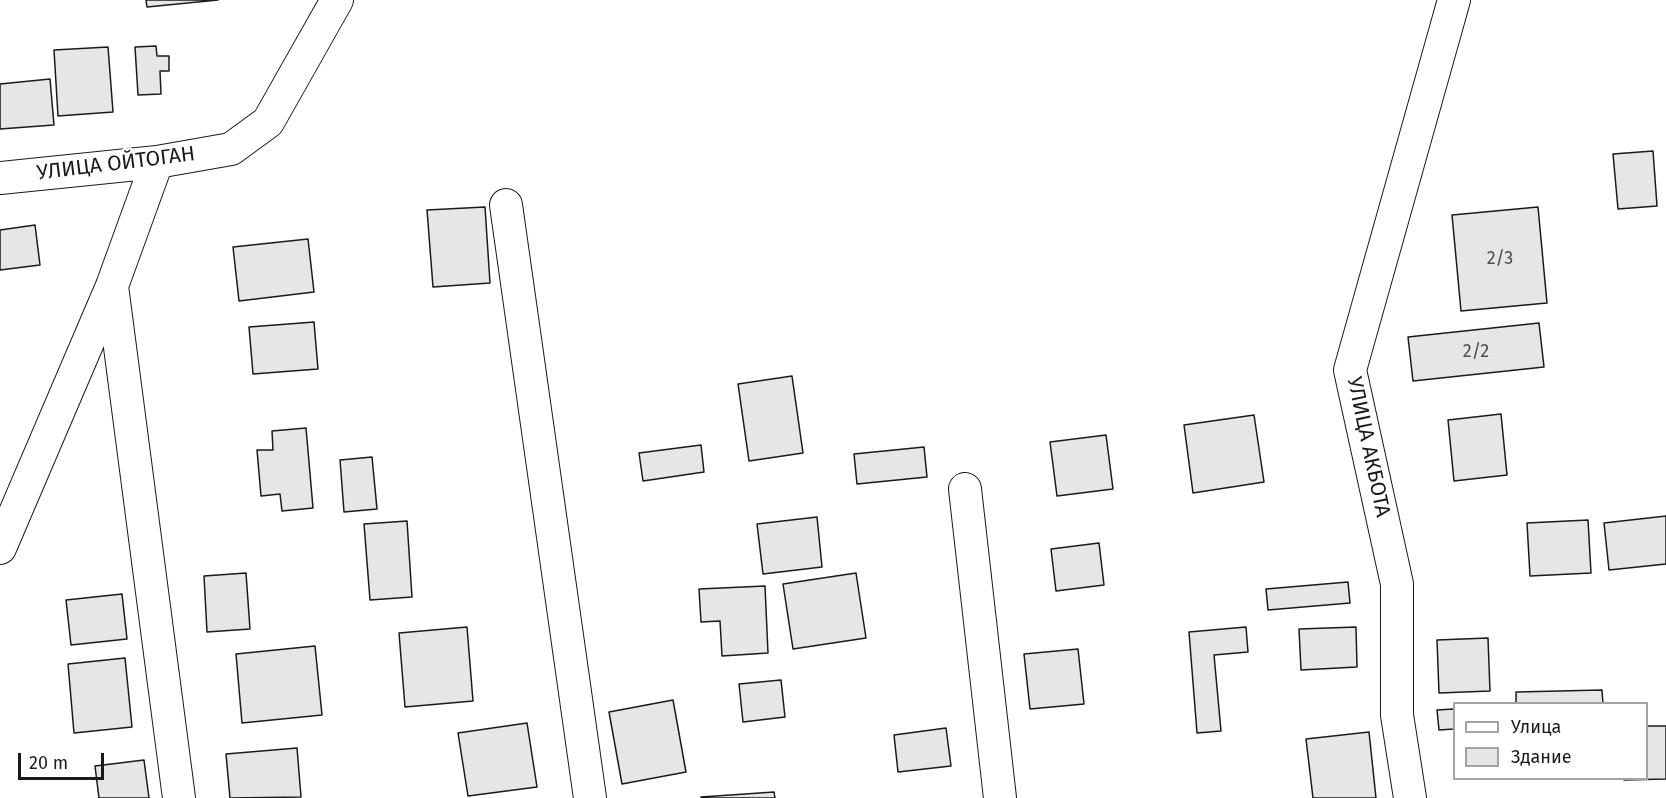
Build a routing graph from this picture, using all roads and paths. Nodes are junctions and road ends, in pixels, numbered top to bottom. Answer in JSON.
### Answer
{"nodes":[{"id":1,"x":338,"y":0,"type":"edge"},
{"id":2,"x":1454,"y":0,"type":"edge"},
{"id":3,"x":157,"y":162,"type":"junction"},
{"id":4,"x":0,"y":178,"type":"edge"},
{"id":5,"x":506,"y":205,"type":"dead end"},
{"id":6,"x":112,"y":286,"type":"junction"},
{"id":7,"x":965,"y":489,"type":"dead end"},
{"id":8,"x":0,"y":548,"type":"edge"},
{"id":9,"x":179,"y":798,"type":"edge"},
{"id":10,"x":590,"y":798,"type":"edge"},
{"id":11,"x":1000,"y":798,"type":"edge"},
{"id":12,"x":1410,"y":798,"type":"edge"}],
"edges":[{"from":1,"to":3,"type":"street","name":"УЛИЦА ОЙТОГАН"},
{"from":2,"to":12,"type":"street","name":"УЛИЦА АКБОТА"},
{"from":3,"to":4,"type":"street","name":"УЛИЦА ОЙТОГАН"},
{"from":3,"to":6,"type":"street"},
{"from":5,"to":10,"type":"street"},
{"from":6,"to":8,"type":"street"},
{"from":6,"to":9,"type":"street"},
{"from":7,"to":11,"type":"street"}]}
